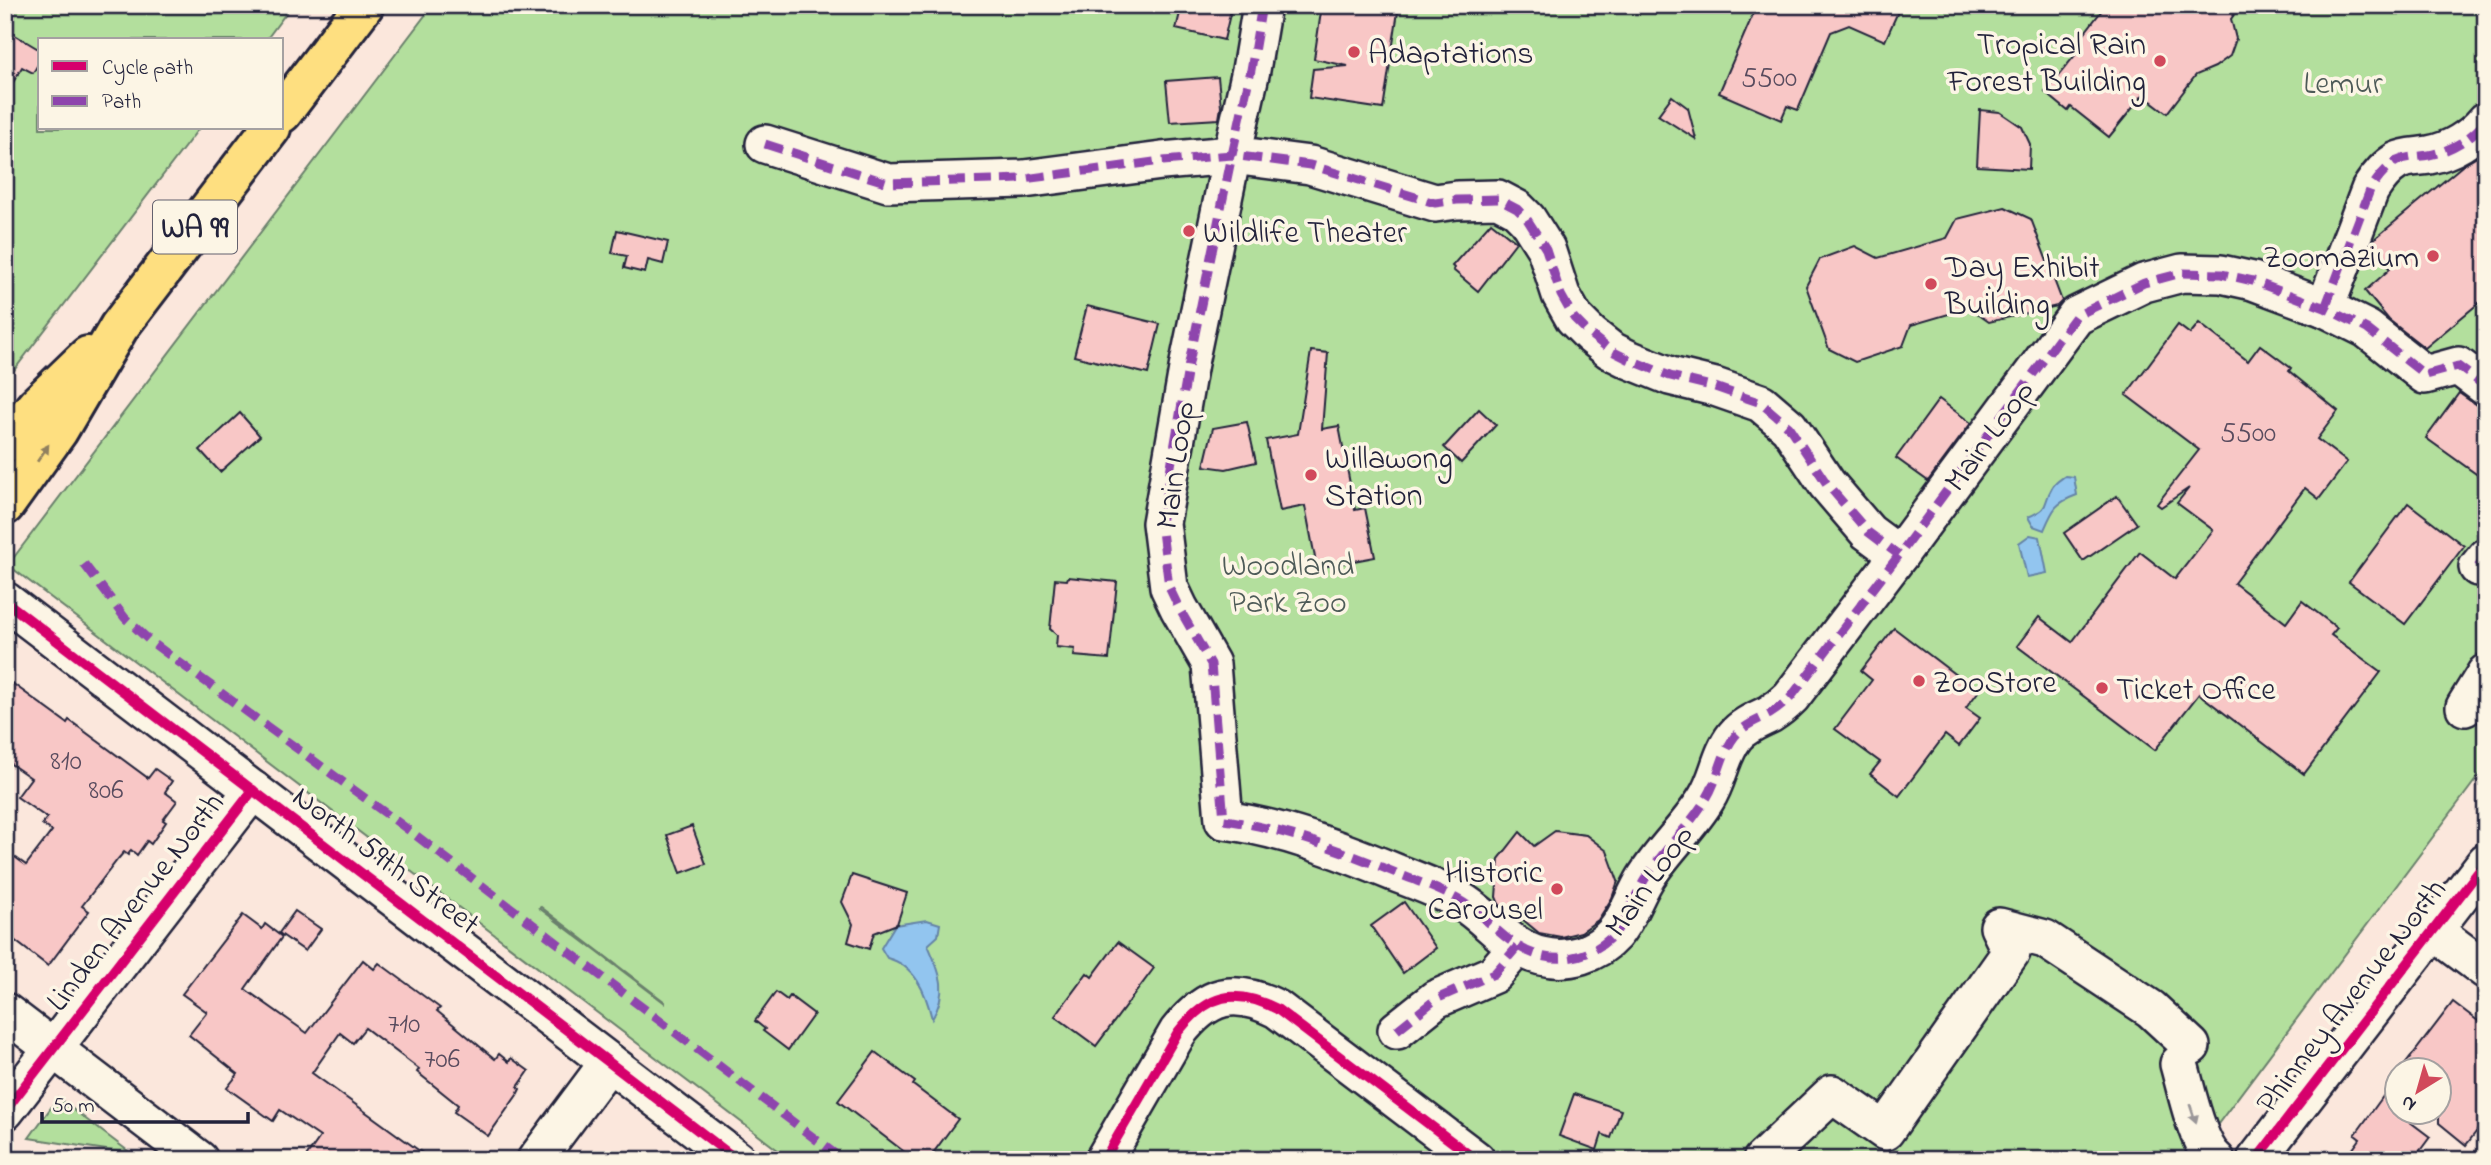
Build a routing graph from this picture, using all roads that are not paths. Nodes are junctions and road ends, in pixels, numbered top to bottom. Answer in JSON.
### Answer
{"nodes":[{"id":1,"x":363,"y":5,"type":"edge"},
{"id":2,"x":1262,"y":5,"type":"edge"},
{"id":3,"x":284,"y":110,"type":"edge"},
{"id":4,"x":2486,"y":121,"type":"edge"},
{"id":5,"x":269,"y":130,"type":"edge"},
{"id":6,"x":765,"y":144,"type":"dead end"},
{"id":7,"x":1232,"y":155,"type":"junction"},
{"id":8,"x":2325,"y":308,"type":"junction"},
{"id":9,"x":119,"y":327,"type":"junction"},
{"id":10,"x":2486,"y":387,"type":"edge"},
{"id":11,"x":5,"y":443,"type":"edge"},
{"id":12,"x":5,"y":505,"type":"edge"},
{"id":13,"x":1899,"y":555,"type":"junction"},
{"id":14,"x":5,"y":601,"type":"edge"},
{"id":15,"x":2486,"y":673,"type":"edge"},
{"id":16,"x":2466,"y":707,"type":"edge"},
{"id":17,"x":253,"y":790,"type":"junction"},
{"id":18,"x":2486,"y":862,"type":"edge"},
{"id":19,"x":2434,"y":931,"type":"junction"},
{"id":20,"x":1517,"y":947,"type":"junction"},
{"id":21,"x":2486,"y":970,"type":"edge"},
{"id":22,"x":5,"y":1012,"type":"edge"},
{"id":23,"x":1397,"y":1030,"type":"dead end"},
{"id":24,"x":53,"y":1049,"type":"junction"},
{"id":25,"x":609,"y":1062,"type":"junction"},
{"id":26,"x":5,"y":1111,"type":"edge"},
{"id":27,"x":199,"y":1160,"type":"edge"},
{"id":28,"x":536,"y":1160,"type":"edge"},
{"id":29,"x":737,"y":1160,"type":"edge"},
{"id":30,"x":1104,"y":1160,"type":"edge"},
{"id":31,"x":1476,"y":1160,"type":"edge"},
{"id":32,"x":1762,"y":1160,"type":"edge"},
{"id":33,"x":2216,"y":1160,"type":"edge"},
{"id":34,"x":2256,"y":1160,"type":"edge"}],
"edges":[{"from":1,"to":3,"type":"highway"},
{"from":2,"to":7,"type":"street","name":"Main Loop"},
{"from":4,"to":8,"type":"street"},
{"from":5,"to":9,"type":"highway","number":"WA 99"},
{"from":6,"to":7,"type":"street"},
{"from":7,"to":13,"type":"street"},
{"from":7,"to":20,"type":"street","name":"Main Loop"},
{"from":8,"to":10,"type":"street","name":"Main Loop"},
{"from":8,"to":13,"type":"street","name":"Main Loop"},
{"from":9,"to":11,"type":"highway","number":"WA 99"},
{"from":12,"to":9,"type":"highway","number":"WA 99","one_way":true},
{"from":13,"to":20,"type":"street","name":"Main Loop"},
{"from":14,"to":17,"type":"street","name":"North 59th Street"},
{"from":15,"to":16,"type":"street"},
{"from":17,"to":24,"type":"street","name":"Linden Avenue North"},
{"from":17,"to":25,"type":"street","name":"North 59th Street"},
{"from":18,"to":19,"type":"street","name":"Phinney Avenue North"},
{"from":19,"to":21,"type":"street"},
{"from":19,"to":34,"type":"street","name":"Phinney Avenue North"},
{"from":20,"to":23,"type":"street"},
{"from":22,"to":24,"type":"street"},
{"from":24,"to":26,"type":"street","name":"Linden Avenue North"},
{"from":24,"to":27,"type":"street"},
{"from":25,"to":28,"type":"street"},
{"from":25,"to":29,"type":"street","name":"North 59th Street"},
{"from":30,"to":31,"type":"street"},
{"from":32,"to":33,"type":"street","one_way":true}]}
